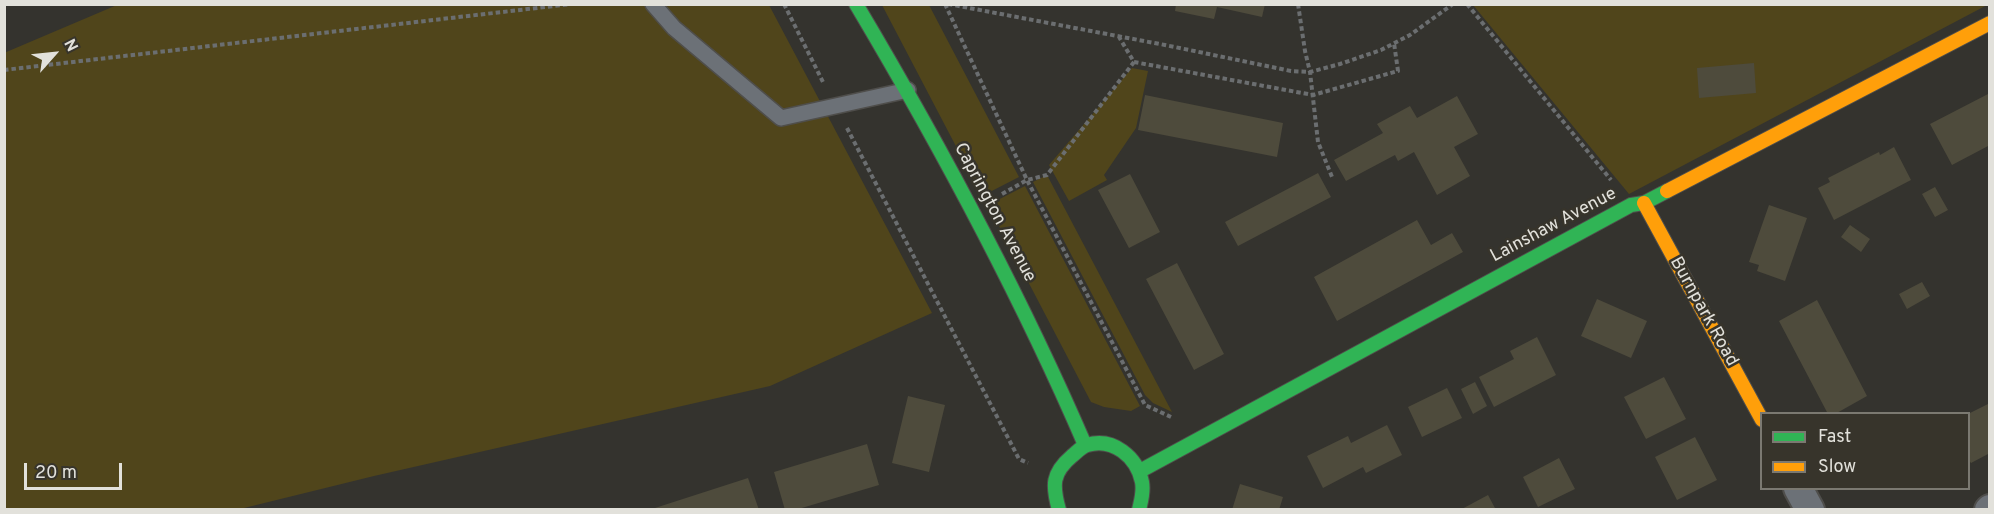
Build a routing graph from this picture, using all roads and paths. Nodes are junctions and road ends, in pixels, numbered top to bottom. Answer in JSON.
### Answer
{"nodes":[{"id":1,"x":572,"y":4,"type":"edge"},
{"id":2,"x":653,"y":4,"type":"edge"},
{"id":3,"x":784,"y":4,"type":"edge"},
{"id":4,"x":856,"y":4,"type":"edge"},
{"id":5,"x":946,"y":4,"type":"edge"},
{"id":6,"x":1298,"y":4,"type":"edge"},
{"id":7,"x":1453,"y":4,"type":"edge"},
{"id":8,"x":1467,"y":4,"type":"edge"},
{"id":9,"x":1989,"y":22,"type":"edge"},
{"id":10,"x":1119,"y":36,"type":"junction"},
{"id":11,"x":1394,"y":43,"type":"junction"},
{"id":12,"x":1134,"y":62,"type":"junction"},
{"id":13,"x":4,"y":70,"type":"edge"},
{"id":14,"x":1310,"y":72,"type":"junction"},
{"id":15,"x":908,"y":90,"type":"junction"},
{"id":16,"x":1312,"y":94,"type":"junction"},
{"id":17,"x":835,"y":105,"type":"junction"},
{"id":18,"x":1332,"y":177,"type":"dead end"},
{"id":19,"x":1027,"y":180,"type":"junction"},
{"id":20,"x":1637,"y":204,"type":"junction"},
{"id":21,"x":973,"y":210,"type":"junction"},
{"id":22,"x":1760,"y":418,"type":"edge"},
{"id":23,"x":1175,"y":419,"type":"dead end"},
{"id":24,"x":1085,"y":446,"type":"junction"},
{"id":25,"x":1140,"y":471,"type":"junction"},
{"id":26,"x":1055,"y":476,"type":"junction"},
{"id":27,"x":1799,"y":490,"type":"edge"},
{"id":28,"x":1059,"y":510,"type":"edge"},
{"id":29,"x":1139,"y":510,"type":"edge"},
{"id":30,"x":1810,"y":510,"type":"edge"}],
"edges":[{"from":1,"to":13,"type":"path"},
{"from":2,"to":17,"type":"lane"},
{"from":3,"to":17,"type":"path"},
{"from":4,"to":15,"type":"street","name":"Caprington Avenue"},
{"from":5,"to":10,"type":"path"},
{"from":5,"to":19,"type":"path"},
{"from":6,"to":14,"type":"path"},
{"from":7,"to":11,"type":"path"},
{"from":8,"to":20,"type":"path"},
{"from":9,"to":20,"type":"street","name":"Lainshaw Avenue"},
{"from":10,"to":12,"type":"path"},
{"from":10,"to":14,"type":"path"},
{"from":11,"to":14,"type":"path"},
{"from":11,"to":16,"type":"path"},
{"from":12,"to":16,"type":"path"},
{"from":12,"to":19,"type":"path"},
{"from":14,"to":16,"type":"path"},
{"from":15,"to":17,"type":"lane"},
{"from":15,"to":21,"type":"street","name":"Caprington Avenue"},
{"from":16,"to":18,"type":"path"},
{"from":17,"to":26,"type":"path"},
{"from":19,"to":21,"type":"path"},
{"from":19,"to":23,"type":"path"},
{"from":20,"to":22,"type":"street","name":"Burnpark Road"},
{"from":20,"to":25,"type":"street","name":"Lainshaw Avenue"},
{"from":21,"to":24,"type":"street","name":"Caprington Avenue"},
{"from":24,"to":25,"type":"street"},
{"from":24,"to":26,"type":"street"},
{"from":25,"to":29,"type":"street"},
{"from":26,"to":28,"type":"street"},
{"from":27,"to":30,"type":"street"}]}
